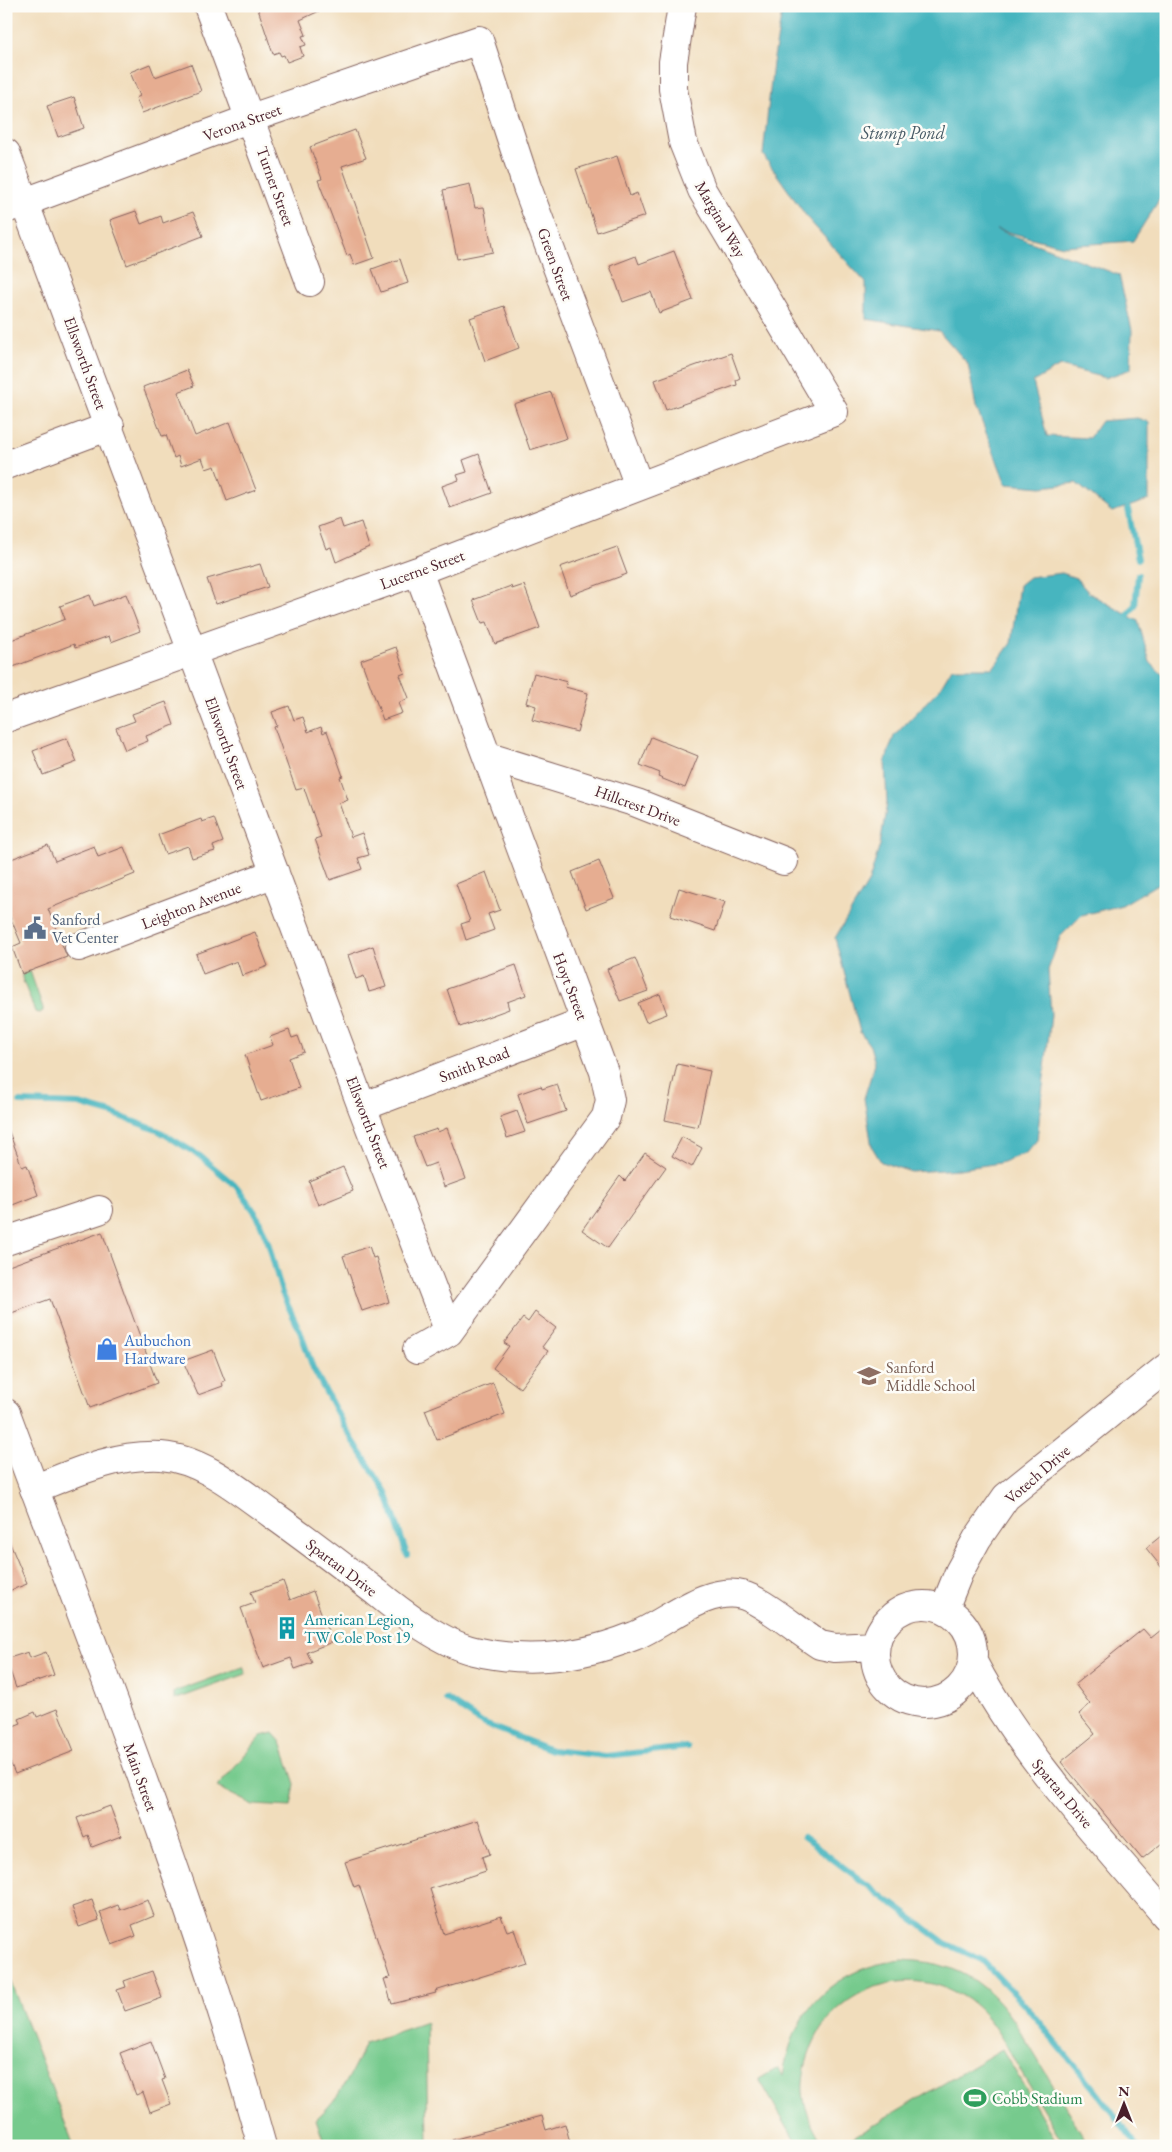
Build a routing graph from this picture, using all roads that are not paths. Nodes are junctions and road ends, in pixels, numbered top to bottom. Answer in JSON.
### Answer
{"nodes":[{"id":1,"x":208,"y":6,"type":"edge"},
{"id":2,"x":682,"y":6,"type":"edge"},
{"id":3,"x":479,"y":40,"type":"joint"},
{"id":4,"x":251,"y":118,"type":"junction"},
{"id":5,"x":6,"y":153,"type":"edge"},
{"id":6,"x":16,"y":205,"type":"edge"},
{"id":7,"x":310,"y":282,"type":"dead end"},
{"id":8,"x":834,"y":412,"type":"joint"},
{"id":9,"x":110,"y":426,"type":"junction"},
{"id":10,"x":6,"y":465,"type":"edge"},
{"id":11,"x":639,"y":486,"type":"junction"},
{"id":12,"x":418,"y":571,"type":"junction"},
{"id":13,"x":193,"y":652,"type":"junction"},
{"id":14,"x":6,"y":718,"type":"edge"},
{"id":15,"x":489,"y":757,"type":"junction"},
{"id":16,"x":784,"y":861,"type":"dead end"},
{"id":17,"x":276,"y":873,"type":"junction"},
{"id":18,"x":80,"y":947,"type":"dead end"},
{"id":19,"x":585,"y":1022,"type":"junction"},
{"id":20,"x":362,"y":1106,"type":"junction"},
{"id":21,"x":99,"y":1210,"type":"dead end"},
{"id":22,"x":6,"y":1241,"type":"edge"},
{"id":23,"x":449,"y":1332,"type":"junction"},
{"id":24,"x":417,"y":1350,"type":"dead end"},
{"id":25,"x":1166,"y":1368,"type":"edge"},
{"id":26,"x":6,"y":1413,"type":"edge"},
{"id":27,"x":34,"y":1489,"type":"junction"},
{"id":28,"x":944,"y":1609,"type":"junction"},
{"id":29,"x":875,"y":1646,"type":"junction"},
{"id":30,"x":972,"y":1662,"type":"junction"},
{"id":31,"x":1166,"y":1916,"type":"edge"},
{"id":32,"x":262,"y":2146,"type":"edge"}],
"edges":[{"from":1,"to":4,"type":"street","name":"Turner Street"},
{"from":2,"to":8,"type":"street","name":"Marginal Way"},
{"from":3,"to":4,"type":"street","name":"Verona Street"},
{"from":3,"to":11,"type":"street","name":"Green Street"},
{"from":4,"to":6,"type":"street","name":"Verona Street"},
{"from":4,"to":7,"type":"street","name":"Turner Street"},
{"from":5,"to":6,"type":"street","name":"Ellsworth Street"},
{"from":6,"to":9,"type":"street","name":"Ellsworth Street"},
{"from":8,"to":11,"type":"street","name":"Lucerne Street"},
{"from":9,"to":10,"type":"street"},
{"from":9,"to":13,"type":"street","name":"Ellsworth Street"},
{"from":11,"to":12,"type":"street","name":"Lucerne Street"},
{"from":12,"to":13,"type":"street","name":"Lucerne Street"},
{"from":12,"to":15,"type":"street","name":"Hoyt Street"},
{"from":13,"to":14,"type":"street","name":"Lucerne Street"},
{"from":13,"to":17,"type":"street","name":"Ellsworth Street"},
{"from":15,"to":16,"type":"street","name":"Hillcrest Drive"},
{"from":15,"to":19,"type":"street","name":"Hoyt Street"},
{"from":17,"to":18,"type":"street","name":"Leighton Avenue"},
{"from":17,"to":20,"type":"street","name":"Ellsworth Street"},
{"from":19,"to":20,"type":"street","name":"Smith Road"},
{"from":19,"to":23,"type":"street","name":"Hoyt Street"},
{"from":20,"to":23,"type":"street","name":"Ellsworth Street"},
{"from":21,"to":22,"type":"street"},
{"from":23,"to":24,"type":"street","name":"Hoyt Street"},
{"from":25,"to":28,"type":"street","name":"Votech Drive"},
{"from":26,"to":27,"type":"street","name":"Main Street"},
{"from":27,"to":29,"type":"street","name":"Spartan Drive"},
{"from":27,"to":32,"type":"street","name":"Main Street"},
{"from":28,"to":29,"type":"street"},
{"from":28,"to":30,"type":"street"},
{"from":29,"to":30,"type":"street"},
{"from":30,"to":31,"type":"street","name":"Spartan Drive"}]}
